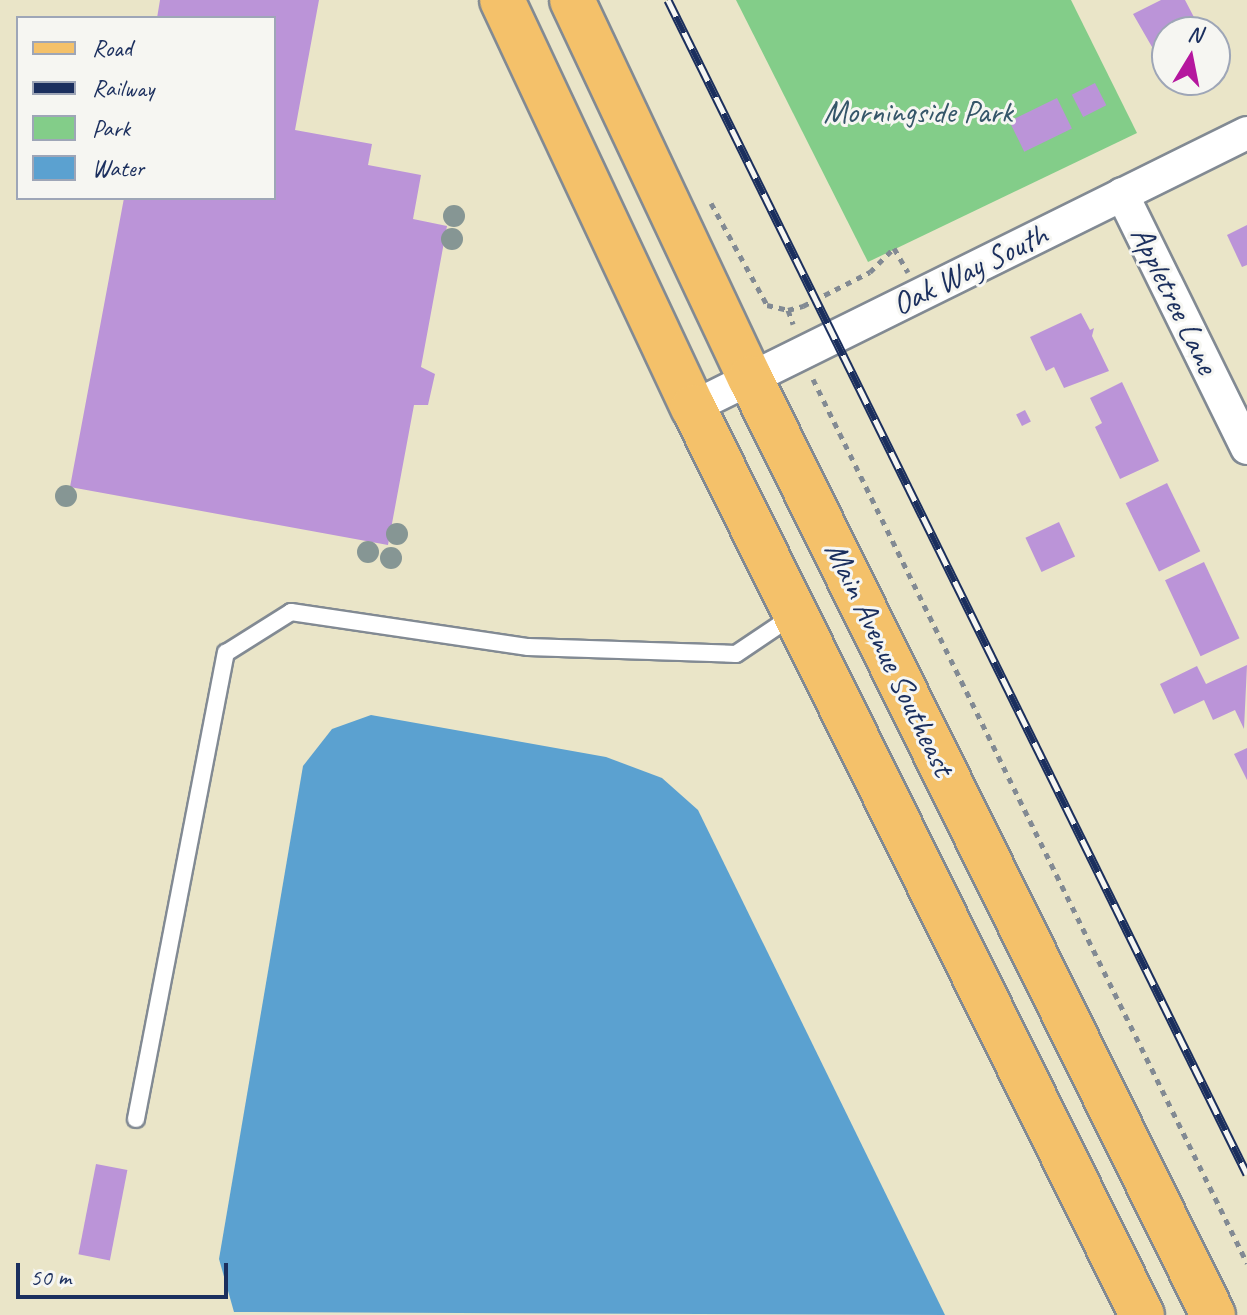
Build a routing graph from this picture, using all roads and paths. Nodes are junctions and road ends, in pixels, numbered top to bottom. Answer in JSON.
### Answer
{"nodes":[{"id":1,"x":502,"y":0,"type":"edge"},
{"id":2,"x":572,"y":0,"type":"edge"},
{"id":3,"x":1247,"y":133,"type":"edge"},
{"id":4,"x":1122,"y":194,"type":"junction"},
{"id":5,"x":894,"y":248,"type":"dead end"},
{"id":6,"x":751,"y":280,"type":"dead end"},
{"id":7,"x":750,"y":378,"type":"junction"},
{"id":8,"x":818,"y":392,"type":"dead end"},
{"id":9,"x":693,"y":407,"type":"junction"},
{"id":10,"x":1247,"y":448,"type":"edge"},
{"id":11,"x":796,"y":614,"type":"junction"},
{"id":12,"x":136,"y":1119,"type":"dead end"},
{"id":13,"x":1247,"y":1263,"type":"edge"},
{"id":14,"x":1142,"y":1315,"type":"edge"},
{"id":15,"x":1213,"y":1315,"type":"edge"}],
"edges":[{"from":1,"to":9,"type":"main road","name":"Main Avenue Southeast"},
{"from":2,"to":7,"type":"main road","name":"Main Avenue Southeast"},
{"from":3,"to":4,"type":"street","name":"Oak Way South"},
{"from":4,"to":7,"type":"street","name":"Oak Way South"},
{"from":4,"to":10,"type":"street","name":"Appletree Lane"},
{"from":5,"to":6,"type":"path"},
{"from":7,"to":9,"type":"street","name":"Oak Way South"},
{"from":7,"to":15,"type":"main road","name":"Main Avenue Southeast"},
{"from":8,"to":13,"type":"path"},
{"from":9,"to":11,"type":"main road","name":"Main Avenue Southeast"},
{"from":11,"to":12,"type":"lane"},
{"from":11,"to":14,"type":"main road","name":"Main Avenue Southeast"}]}
